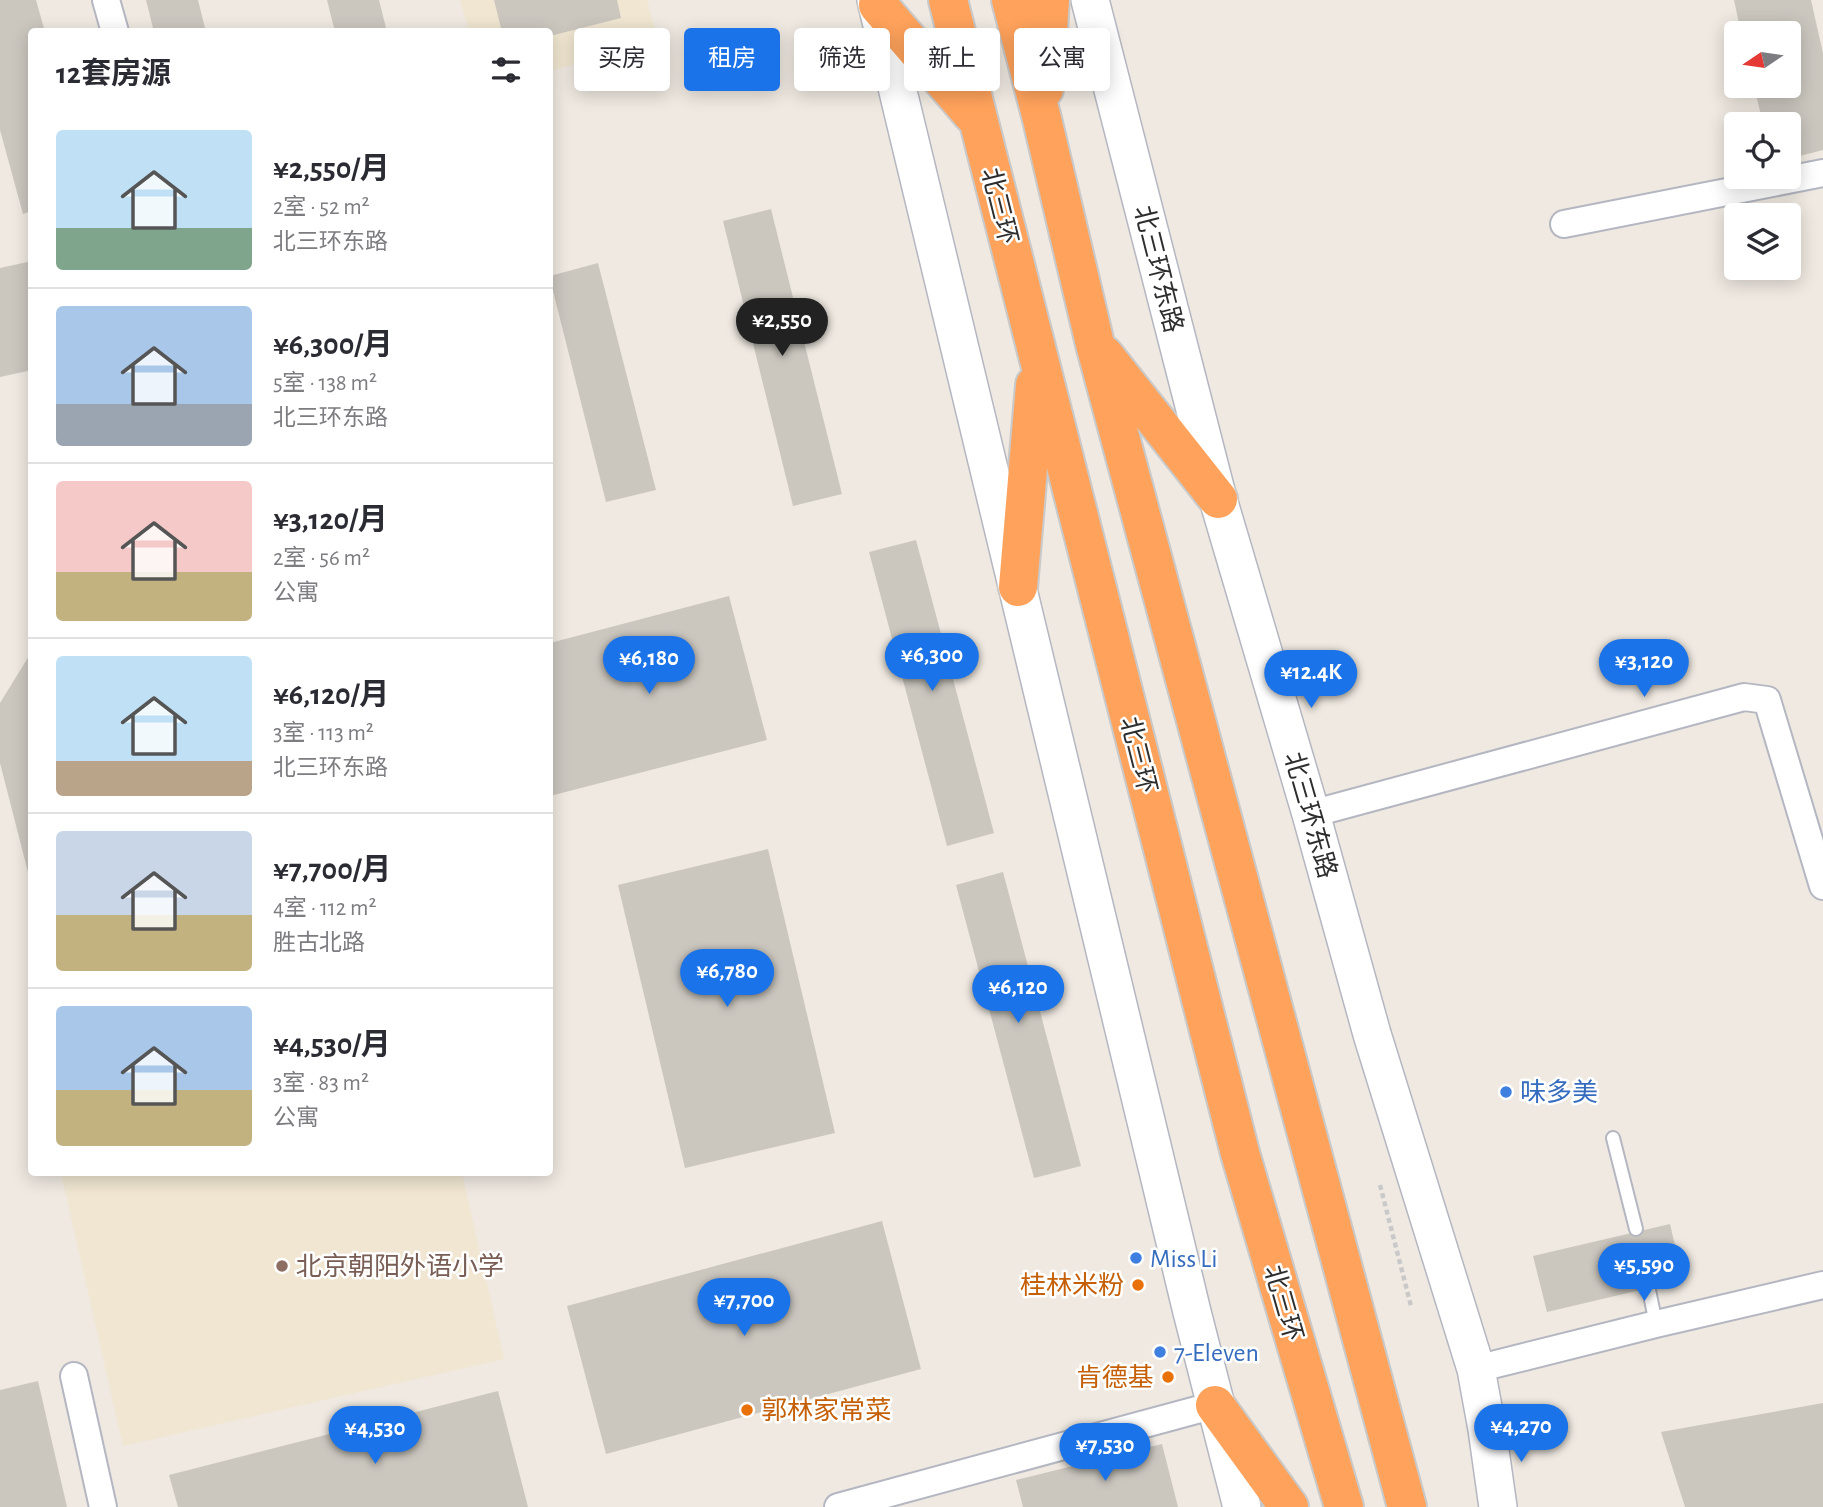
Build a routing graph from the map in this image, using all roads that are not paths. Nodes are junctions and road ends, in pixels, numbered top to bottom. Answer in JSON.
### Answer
{"nodes":[{"id":1,"x":106,"y":0,"type":"edge"},
{"id":2,"x":948,"y":0,"type":"edge"},
{"id":3,"x":1011,"y":0,"type":"edge"},
{"id":4,"x":1050,"y":0,"type":"edge"},
{"id":5,"x":1090,"y":0,"type":"edge"},
{"id":6,"x":877,"y":3,"type":"edge"},
{"id":7,"x":114,"y":28,"type":"edge"},
{"id":8,"x":1042,"y":119,"type":"junction"},
{"id":9,"x":979,"y":121,"type":"junction"},
{"id":10,"x":1823,"y":173,"type":"edge"},
{"id":11,"x":1564,"y":224,"type":"dead end"},
{"id":12,"x":1095,"y":344,"type":"junction"},
{"id":13,"x":1037,"y":355,"type":"junction"},
{"id":14,"x":1218,"y":499,"type":"junction"},
{"id":15,"x":1018,"y":587,"type":"junction"},
{"id":16,"x":1311,"y":814,"type":"junction"},
{"id":17,"x":1823,"y":886,"type":"edge"},
{"id":18,"x":1613,"y":1138,"type":"dead end"},
{"id":19,"x":1636,"y":1229,"type":"dead end"},
{"id":20,"x":1823,"y":1285,"type":"edge"},
{"id":21,"x":1648,"y":1290,"type":"dead end"},
{"id":22,"x":1656,"y":1324,"type":"junction"},
{"id":23,"x":1476,"y":1369,"type":"junction"},
{"id":24,"x":74,"y":1376,"type":"dead end"},
{"id":25,"x":1215,"y":1405,"type":"junction"},
{"id":26,"x":1487,"y":1429,"type":"junction"},
{"id":27,"x":103,"y":1507,"type":"edge"},
{"id":28,"x":838,"y":1507,"type":"edge"},
{"id":29,"x":1242,"y":1507,"type":"edge"},
{"id":30,"x":1289,"y":1507,"type":"edge"},
{"id":31,"x":1344,"y":1507,"type":"edge"},
{"id":32,"x":1407,"y":1507,"type":"edge"},
{"id":33,"x":1498,"y":1507,"type":"edge"},
{"id":34,"x":1510,"y":1507,"type":"edge"}],
"edges":[{"from":1,"to":7,"type":"street"},
{"from":2,"to":9,"type":"highway","name":"北三环"},
{"from":3,"to":8,"type":"highway"},
{"from":4,"to":8,"type":"highway"},
{"from":5,"to":14,"type":"street","name":"北三环东路"},
{"from":6,"to":9,"type":"highway"},
{"from":6,"to":15,"type":"street"},
{"from":8,"to":12,"type":"highway"},
{"from":9,"to":13,"type":"highway","name":"北三环"},
{"from":10,"to":11,"type":"street"},
{"from":12,"to":14,"type":"highway"},
{"from":12,"to":32,"type":"highway"},
{"from":13,"to":15,"type":"highway"},
{"from":13,"to":31,"type":"highway","name":"北三环"},
{"from":14,"to":16,"type":"street","name":"北三环东路"},
{"from":15,"to":25,"type":"street"},
{"from":16,"to":17,"type":"street"},
{"from":16,"to":23,"type":"street","name":"北三环东路"},
{"from":18,"to":19,"type":"lane"},
{"from":20,"to":22,"type":"street"},
{"from":21,"to":22,"type":"lane"},
{"from":22,"to":23,"type":"street"},
{"from":23,"to":26,"type":"street","name":"北三环东路"},
{"from":24,"to":27,"type":"street"},
{"from":25,"to":28,"type":"street"},
{"from":25,"to":29,"type":"street"},
{"from":25,"to":30,"type":"highway"},
{"from":26,"to":33,"type":"street","name":"北三环东路"},
{"from":26,"to":34,"type":"street"}]}
